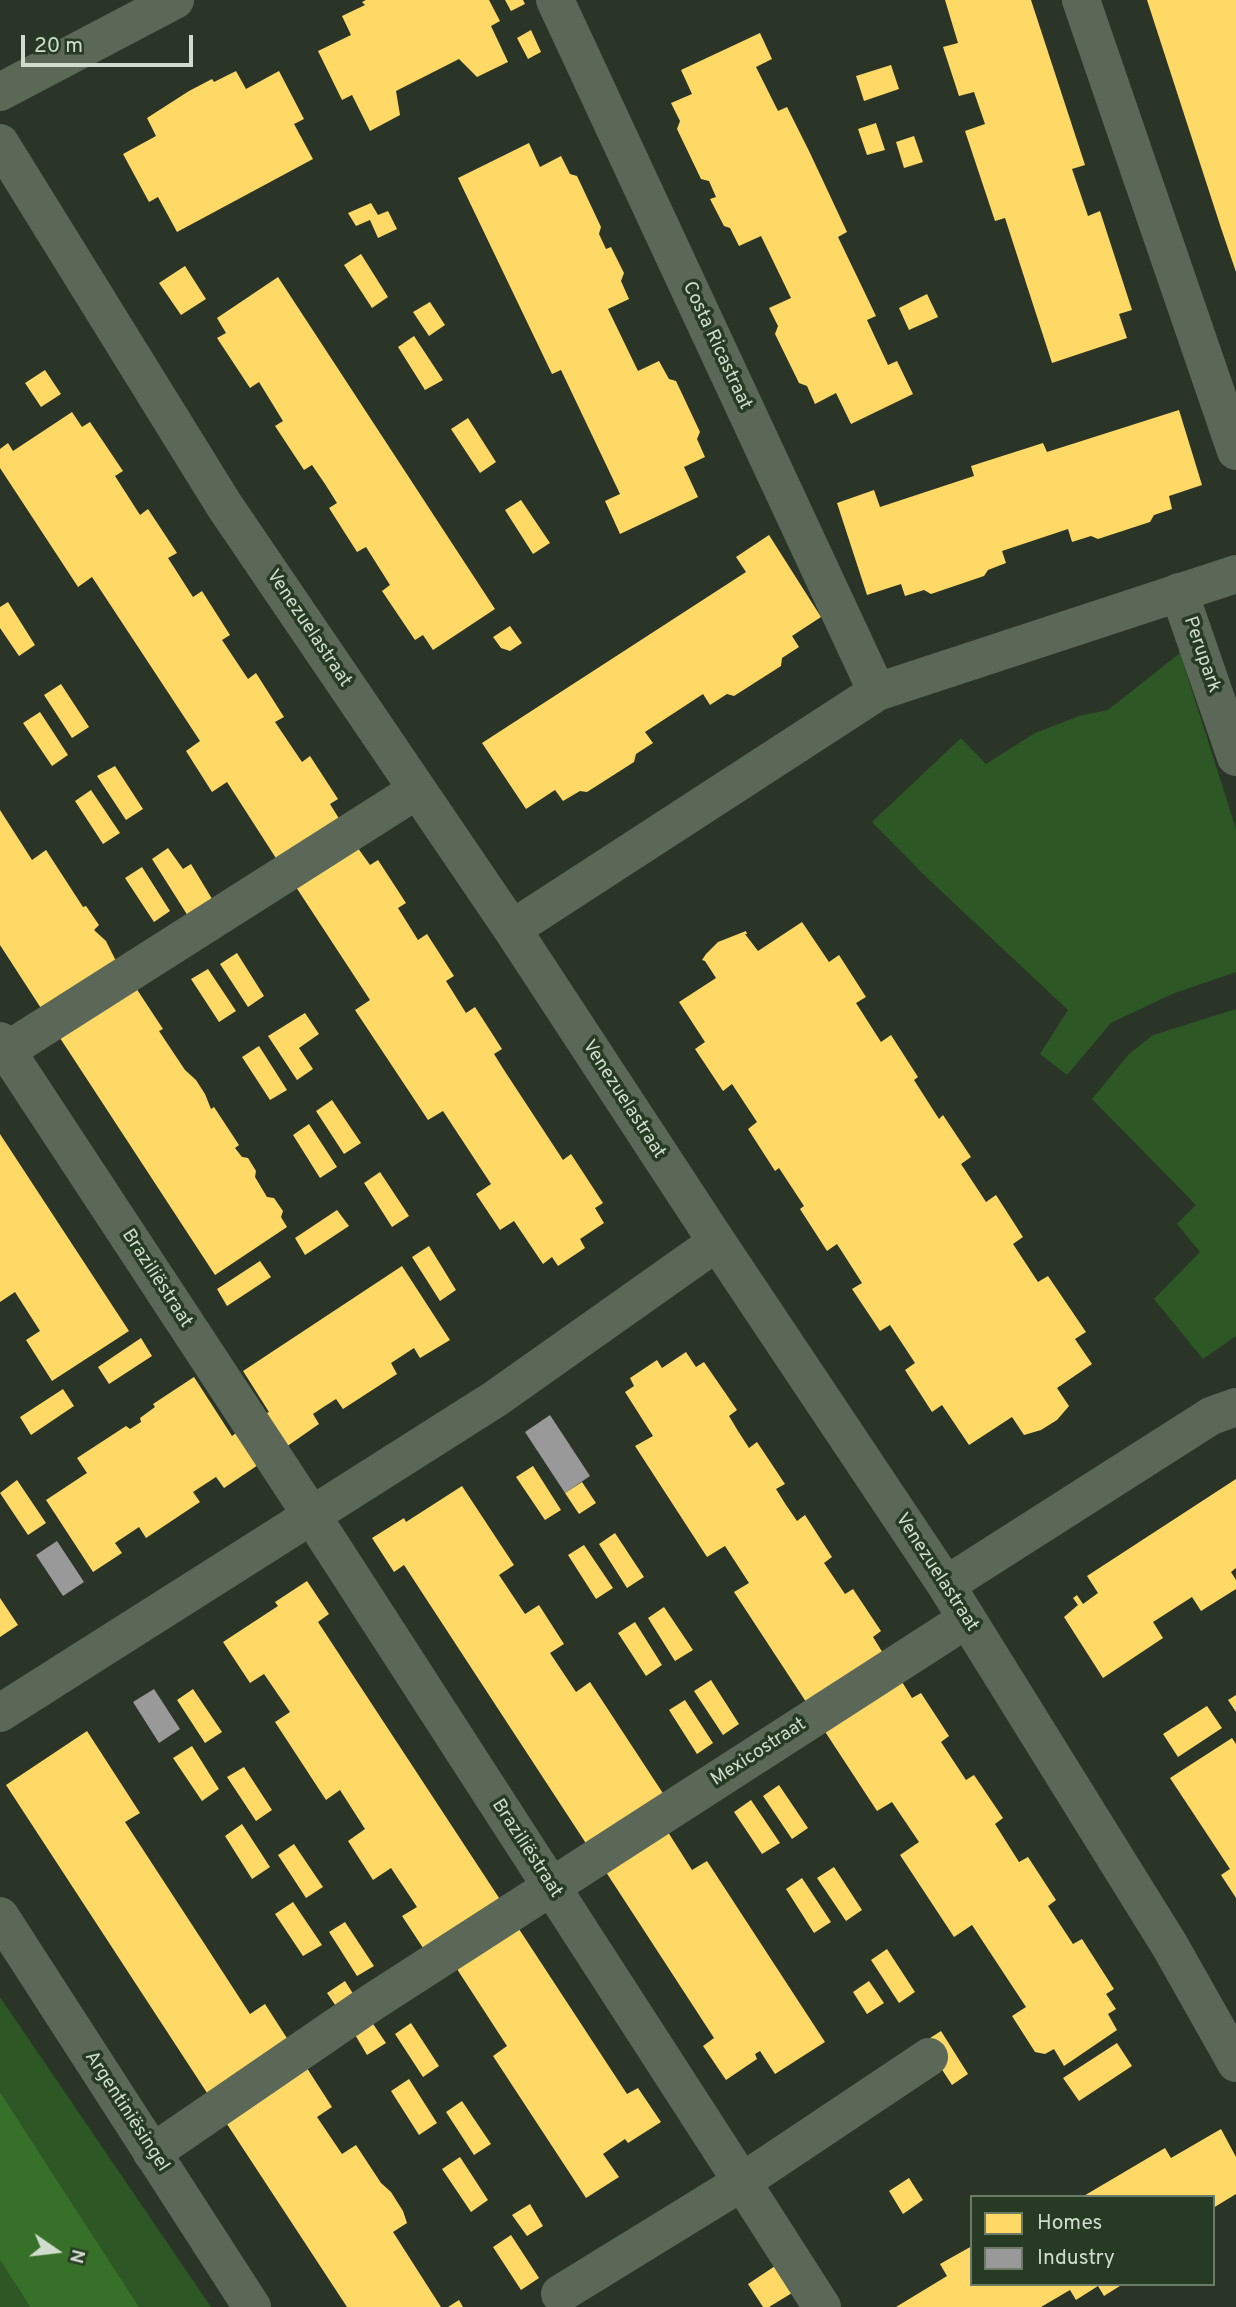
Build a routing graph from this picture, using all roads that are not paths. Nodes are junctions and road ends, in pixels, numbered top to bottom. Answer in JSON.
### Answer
{"nodes":[{"id":1,"x":555,"y":0,"type":"edge"},
{"id":2,"x":1081,"y":0,"type":"edge"},
{"id":3,"x":162,"y":3,"type":"edge"},
{"id":4,"x":0,"y":92,"type":"edge"},
{"id":5,"x":0,"y":143,"type":"edge"},
{"id":6,"x":1236,"y":451,"type":"edge"},
{"id":7,"x":1236,"y":574,"type":"edge"},
{"id":8,"x":1179,"y":592,"type":"junction"},
{"id":9,"x":877,"y":692,"type":"junction"},
{"id":10,"x":1236,"y":757,"type":"edge"},
{"id":11,"x":417,"y":790,"type":"junction"},
{"id":12,"x":512,"y":929,"type":"junction"},
{"id":13,"x":2,"y":1049,"type":"edge"},
{"id":14,"x":717,"y":1242,"type":"junction"},
{"id":15,"x":1236,"y":1407,"type":"edge"},
{"id":16,"x":312,"y":1516,"type":"junction"},
{"id":17,"x":946,"y":1585,"type":"junction"},
{"id":18,"x":967,"y":1619,"type":"junction"},
{"id":19,"x":0,"y":1713,"type":"edge"},
{"id":20,"x":551,"y":1887,"type":"junction"},
{"id":21,"x":0,"y":1916,"type":"edge"},
{"id":22,"x":929,"y":2057,"type":"dead end"},
{"id":23,"x":1236,"y":2063,"type":"edge"},
{"id":24,"x":152,"y":2153,"type":"junction"},
{"id":25,"x":742,"y":2182,"type":"junction"},
{"id":26,"x":560,"y":2294,"type":"dead end"},
{"id":27,"x":252,"y":2307,"type":"edge"},
{"id":28,"x":822,"y":2307,"type":"edge"}],
"edges":[{"from":1,"to":9,"type":"street","name":"Costa Ricastraat"},
{"from":2,"to":6,"type":"street"},
{"from":3,"to":4,"type":"street"},
{"from":5,"to":11,"type":"street","name":"Venezuelastraat"},
{"from":7,"to":8,"type":"street"},
{"from":8,"to":9,"type":"street"},
{"from":8,"to":10,"type":"street","name":"Perupark"},
{"from":9,"to":12,"type":"street"},
{"from":11,"to":12,"type":"street","name":"Venezuelastraat"},
{"from":11,"to":13,"type":"street"},
{"from":12,"to":14,"type":"street","name":"Venezuelastraat"},
{"from":13,"to":16,"type":"street","name":"Braziliëstraat"},
{"from":14,"to":16,"type":"street"},
{"from":14,"to":17,"type":"street","name":"Venezuelastraat"},
{"from":15,"to":17,"type":"street"},
{"from":16,"to":19,"type":"street"},
{"from":16,"to":20,"type":"street","name":"Braziliëstraat"},
{"from":17,"to":18,"type":"street","name":"Venezuelastraat"},
{"from":18,"to":20,"type":"street","name":"Mexicostraat"},
{"from":18,"to":23,"type":"street","name":"Venezuelastraat"},
{"from":20,"to":24,"type":"street","name":"Mexicostraat"},
{"from":20,"to":25,"type":"street","name":"Braziliëstraat"},
{"from":21,"to":24,"type":"street","name":"Argentiniësingel"},
{"from":22,"to":25,"type":"street"},
{"from":24,"to":27,"type":"street","name":"Argentiniësingel"},
{"from":25,"to":26,"type":"street"},
{"from":25,"to":28,"type":"street","name":"Braziliëstraat"}]}
